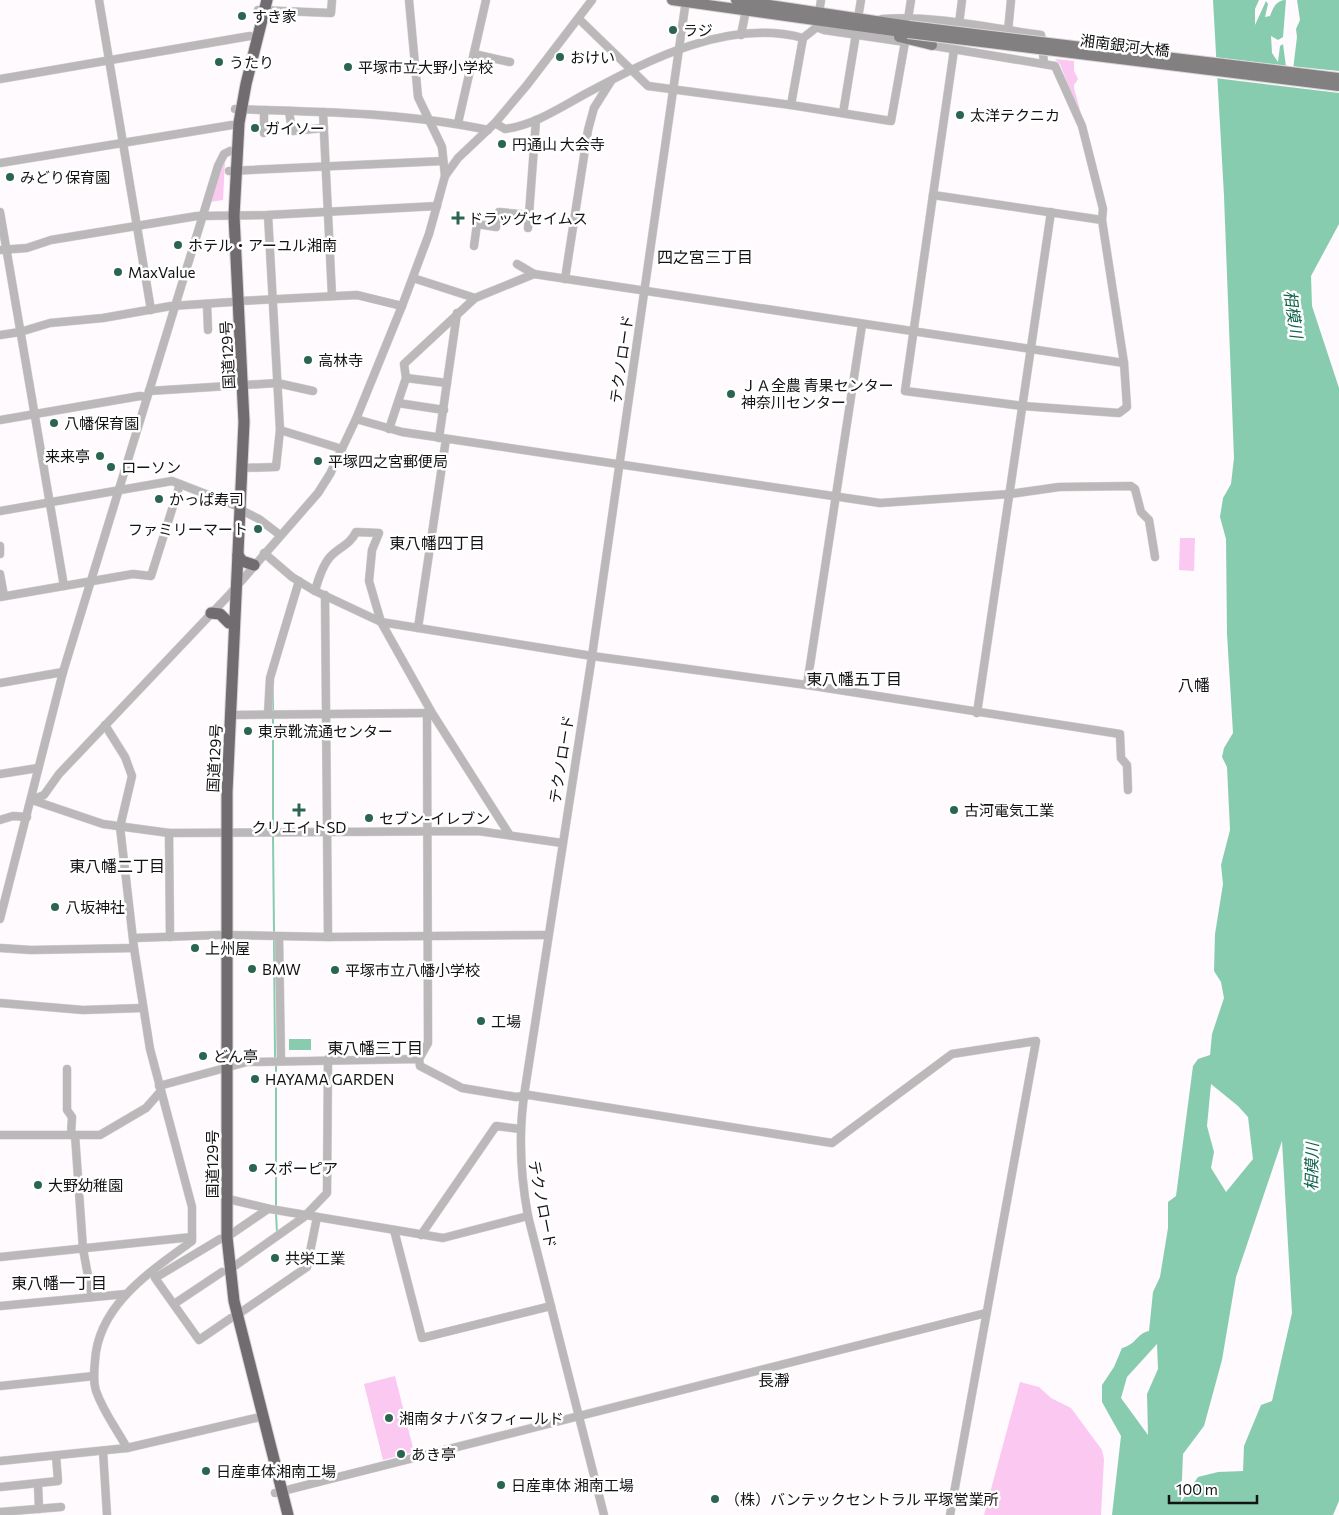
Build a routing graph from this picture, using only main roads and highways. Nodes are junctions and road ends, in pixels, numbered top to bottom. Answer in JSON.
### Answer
{"nodes":[{"id":1,"x":672,"y":0,"type":"edge"},
{"id":2,"x":736,"y":0,"type":"edge"},
{"id":3,"x":686,"y":1,"type":"edge"},
{"id":4,"x":748,"y":4,"type":"edge"},
{"id":5,"x":262,"y":5,"type":"edge"},
{"id":6,"x":818,"y":20,"type":"junction"},
{"id":7,"x":885,"y":30,"type":"junction"},
{"id":8,"x":908,"y":30,"type":"junction"},
{"id":9,"x":932,"y":45,"type":"road end"},
{"id":10,"x":1339,"y":78,"type":"edge"},
{"id":11,"x":1339,"y":86,"type":"edge"},
{"id":12,"x":238,"y":109,"type":"junction"},
{"id":13,"x":232,"y":171,"type":"junction"},
{"id":14,"x":240,"y":385,"type":"junction"},
{"id":15,"x":237,"y":508,"type":"junction"},
{"id":16,"x":238,"y":555,"type":"junction"},
{"id":17,"x":254,"y":565,"type":"road end"},
{"id":18,"x":233,"y":590,"type":"junction"},
{"id":19,"x":211,"y":613,"type":"road end"},
{"id":20,"x":229,"y":623,"type":"junction"},
{"id":21,"x":223,"y":831,"type":"junction"},
{"id":22,"x":223,"y":1068,"type":"junction"},
{"id":23,"x":224,"y":1238,"type":"junction"},
{"id":24,"x":234,"y":1316,"type":"junction"},
{"id":25,"x":278,"y":1492,"type":"junction"},
{"id":26,"x":280,"y":1515,"type":"edge"},
{"id":27,"x":288,"y":1515,"type":"edge"}],
"edges":[{"from":1,"to":3,"type":"main road"},
{"from":2,"to":4,"type":"main road"},
{"from":3,"to":4,"type":"main road"},
{"from":4,"to":6,"type":"main road"},
{"from":5,"to":12,"type":"highway","name":"国道129号"},
{"from":5,"to":12,"type":"highway","name":"国道129号"},
{"from":6,"to":7,"type":"main road"},
{"from":6,"to":8,"type":"main road"},
{"from":7,"to":8,"type":"main road"},
{"from":7,"to":9,"type":"main road"},
{"from":8,"to":10,"type":"main road","name":"湘南銀河大橋","bridge":true},
{"from":8,"to":11,"type":"main road","name":"湘南銀河大橋","bridge":true},
{"from":12,"to":13,"type":"highway","name":"国道129号"},
{"from":12,"to":13,"type":"highway","name":"国道129号"},
{"from":13,"to":14,"type":"highway","name":"国道129号"},
{"from":14,"to":15,"type":"highway","name":"国道129号"},
{"from":14,"to":15,"type":"highway","name":"国道129号"},
{"from":15,"to":16,"type":"highway","name":"国道129号"},
{"from":15,"to":18,"type":"highway","name":"国道129号"},
{"from":16,"to":17,"type":"highway"},
{"from":16,"to":18,"type":"highway","name":"国道129号"},
{"from":18,"to":20,"type":"highway","name":"国道129号"},
{"from":18,"to":21,"type":"highway","name":"国道129号"},
{"from":19,"to":20,"type":"highway"},
{"from":20,"to":21,"type":"highway","name":"国道129号"},
{"from":21,"to":22,"type":"highway","name":"国道129号"},
{"from":22,"to":23,"type":"highway","name":"国道129号"},
{"from":22,"to":23,"type":"highway","name":"国道129号"},
{"from":23,"to":24,"type":"highway","name":"国道129号"},
{"from":24,"to":25,"type":"highway","name":"国道129号"},
{"from":24,"to":25,"type":"highway","name":"国道129号"},
{"from":25,"to":26,"type":"highway","name":"国道129号"},
{"from":25,"to":27,"type":"highway","name":"国道129号"}]}
